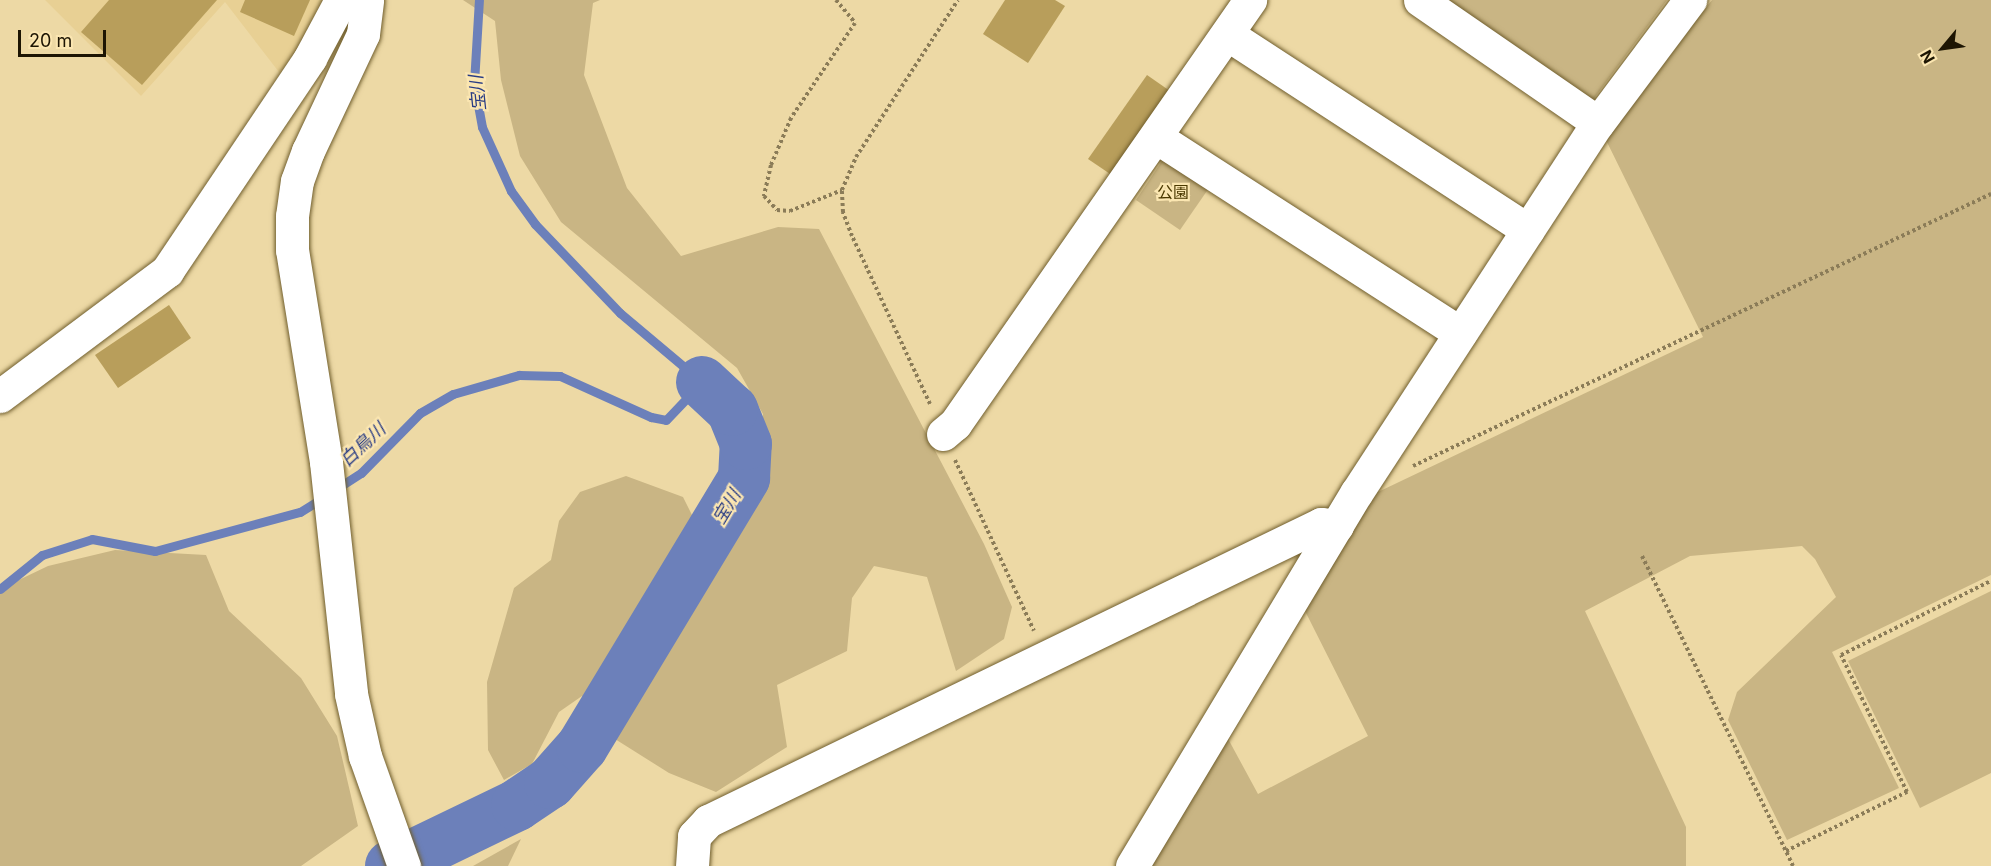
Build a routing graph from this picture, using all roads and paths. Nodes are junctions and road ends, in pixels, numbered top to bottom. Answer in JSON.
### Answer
{"nodes":[{"id":1,"x":340,"y":0,"type":"edge"},
{"id":2,"x":367,"y":0,"type":"edge"},
{"id":3,"x":836,"y":0,"type":"edge"},
{"id":4,"x":958,"y":0,"type":"edge"},
{"id":5,"x":1250,"y":0,"type":"edge"},
{"id":6,"x":1420,"y":0,"type":"edge"},
{"id":7,"x":1690,"y":0,"type":"edge"},
{"id":8,"x":1227,"y":34,"type":"junction"},
{"id":9,"x":1599,"y":123,"type":"junction"},
{"id":10,"x":1156,"y":137,"type":"junction"},
{"id":11,"x":842,"y":190,"type":"junction"},
{"id":12,"x":1991,"y":195,"type":"edge"},
{"id":13,"x":1528,"y":230,"type":"junction"},
{"id":14,"x":1460,"y":333,"type":"junction"},
{"id":15,"x":0,"y":396,"type":"edge"},
{"id":16,"x":943,"y":434,"type":"junction"},
{"id":17,"x":1411,"y":467,"type":"dead end"},
{"id":18,"x":1338,"y":526,"type":"junction"},
{"id":19,"x":1642,"y":556,"type":"dead end"},
{"id":20,"x":1991,"y":581,"type":"edge"},
{"id":21,"x":1045,"y":656,"type":"junction"},
{"id":22,"x":1786,"y":851,"type":"junction"},
{"id":23,"x":398,"y":852,"type":"edge"},
{"id":24,"x":692,"y":866,"type":"edge"},
{"id":25,"x":1132,"y":866,"type":"edge"},
{"id":26,"x":1793,"y":866,"type":"edge"}],
"edges":[{"from":1,"to":15,"type":"street"},
{"from":2,"to":23,"type":"street"},
{"from":3,"to":11,"type":"path"},
{"from":4,"to":11,"type":"path"},
{"from":5,"to":8,"type":"street"},
{"from":6,"to":9,"type":"street"},
{"from":7,"to":9,"type":"street"},
{"from":8,"to":10,"type":"street"},
{"from":8,"to":13,"type":"street"},
{"from":9,"to":13,"type":"street"},
{"from":10,"to":14,"type":"street"},
{"from":10,"to":16,"type":"street"},
{"from":11,"to":16,"type":"path"},
{"from":12,"to":17,"type":"path"},
{"from":13,"to":14,"type":"street"},
{"from":14,"to":18,"type":"street"},
{"from":16,"to":21,"type":"path"},
{"from":18,"to":21,"type":"street"},
{"from":18,"to":25,"type":"street"},
{"from":19,"to":22,"type":"path"},
{"from":20,"to":22,"type":"path"},
{"from":21,"to":24,"type":"street"},
{"from":22,"to":26,"type":"path"}]}
